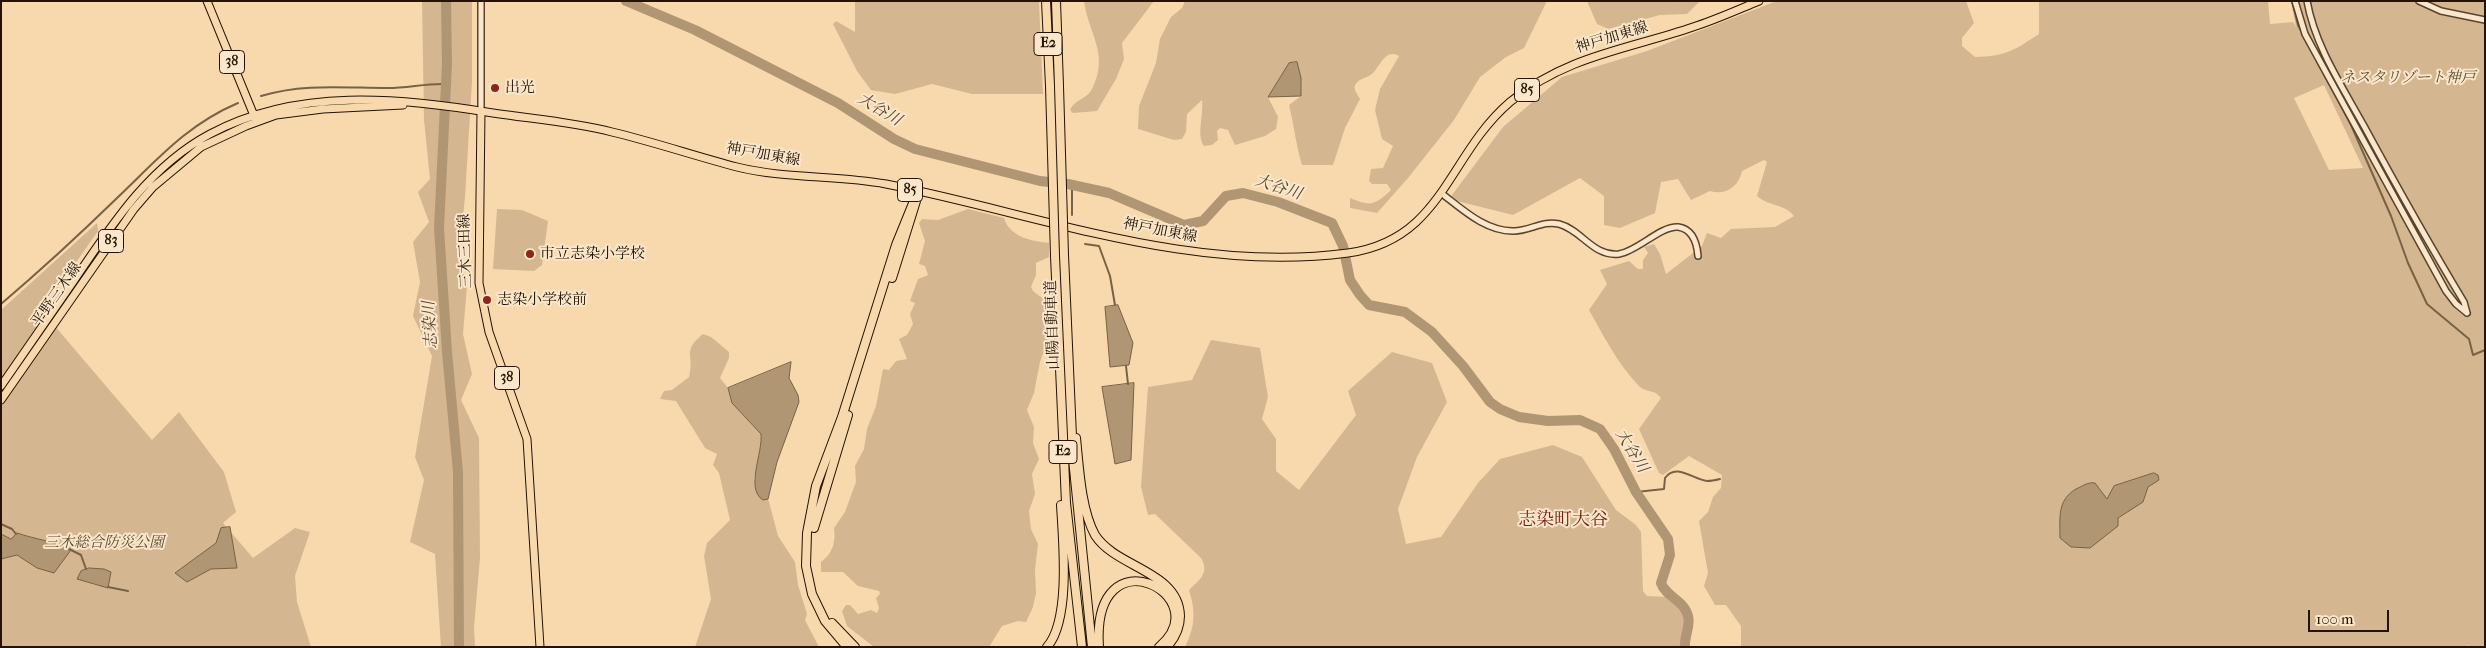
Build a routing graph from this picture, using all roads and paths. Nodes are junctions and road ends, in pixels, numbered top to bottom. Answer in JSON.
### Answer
{"nodes":[{"id":1,"x":207,"y":1,"type":"edge"},
{"id":2,"x":481,"y":1,"type":"edge"},
{"id":3,"x":1046,"y":1,"type":"edge"},
{"id":4,"x":1056,"y":1,"type":"edge"},
{"id":5,"x":1758,"y":1,"type":"edge"},
{"id":6,"x":2295,"y":1,"type":"edge"},
{"id":7,"x":2307,"y":1,"type":"edge"},
{"id":8,"x":2420,"y":1,"type":"edge"},
{"id":9,"x":2485,"y":20,"type":"edge"},
{"id":10,"x":428,"y":105,"type":"junction"},
{"id":11,"x":481,"y":111,"type":"junction"},
{"id":12,"x":254,"y":115,"type":"junction"},
{"id":13,"x":258,"y":122,"type":"junction"},
{"id":14,"x":918,"y":191,"type":"junction"},
{"id":15,"x":1441,"y":193,"type":"junction"},
{"id":16,"x":1698,"y":256,"type":"dead end"},
{"id":17,"x":1068,"y":359,"type":"junction"},
{"id":18,"x":1058,"y":370,"type":"junction"},
{"id":19,"x":1,"y":386,"type":"edge"},
{"id":20,"x":1,"y":400,"type":"edge"},
{"id":21,"x":540,"y":647,"type":"edge"},
{"id":22,"x":847,"y":647,"type":"edge"},
{"id":23,"x":855,"y":647,"type":"edge"},
{"id":24,"x":1047,"y":647,"type":"edge"},
{"id":25,"x":1082,"y":647,"type":"edge"},
{"id":26,"x":1092,"y":647,"type":"edge"},
{"id":27,"x":1100,"y":647,"type":"edge"},
{"id":28,"x":1159,"y":647,"type":"edge"},
{"id":29,"x":1167,"y":647,"type":"edge"}],
"edges":[{"from":1,"to":12,"type":"main road","number":"38"},
{"from":2,"to":11,"type":"street"},
{"from":3,"to":18,"type":"highway","name":"山陽自動車道","number":"E2","bridge":true},
{"from":4,"to":17,"type":"highway","name":"山陽自動車道","number":"E2","bridge":true},
{"from":5,"to":15,"type":"main road","name":"神戸加東線","number":"85"},
{"from":6,"to":7,"type":"street"},
{"from":8,"to":9,"type":"street"},
{"from":10,"to":11,"type":"main road"},
{"from":10,"to":12,"type":"main road"},
{"from":10,"to":13,"type":"main road"},
{"from":11,"to":14,"type":"main road","name":"神戸加東線","number":"85"},
{"from":11,"to":21,"type":"main road","name":"三木三田線","number":"38"},
{"from":12,"to":13,"type":"main road","number":"38"},
{"from":12,"to":19,"type":"main road","name":"平野三木線","number":"83"},
{"from":13,"to":20,"type":"main road","name":"平野三木線","number":"83"},
{"from":14,"to":15,"type":"main road","name":"神戸加東線","number":"85"},
{"from":14,"to":22,"type":"highway"},
{"from":14,"to":23,"type":"highway"},
{"from":15,"to":16,"type":"street"},
{"from":17,"to":26,"type":"highway","name":"山陽自動車道","number":"E2"},
{"from":17,"to":29,"type":"highway"},
{"from":18,"to":24,"type":"highway"},
{"from":18,"to":25,"type":"highway","name":"山陽自動車道","number":"E2"},
{"from":27,"to":28,"type":"highway"}]}
